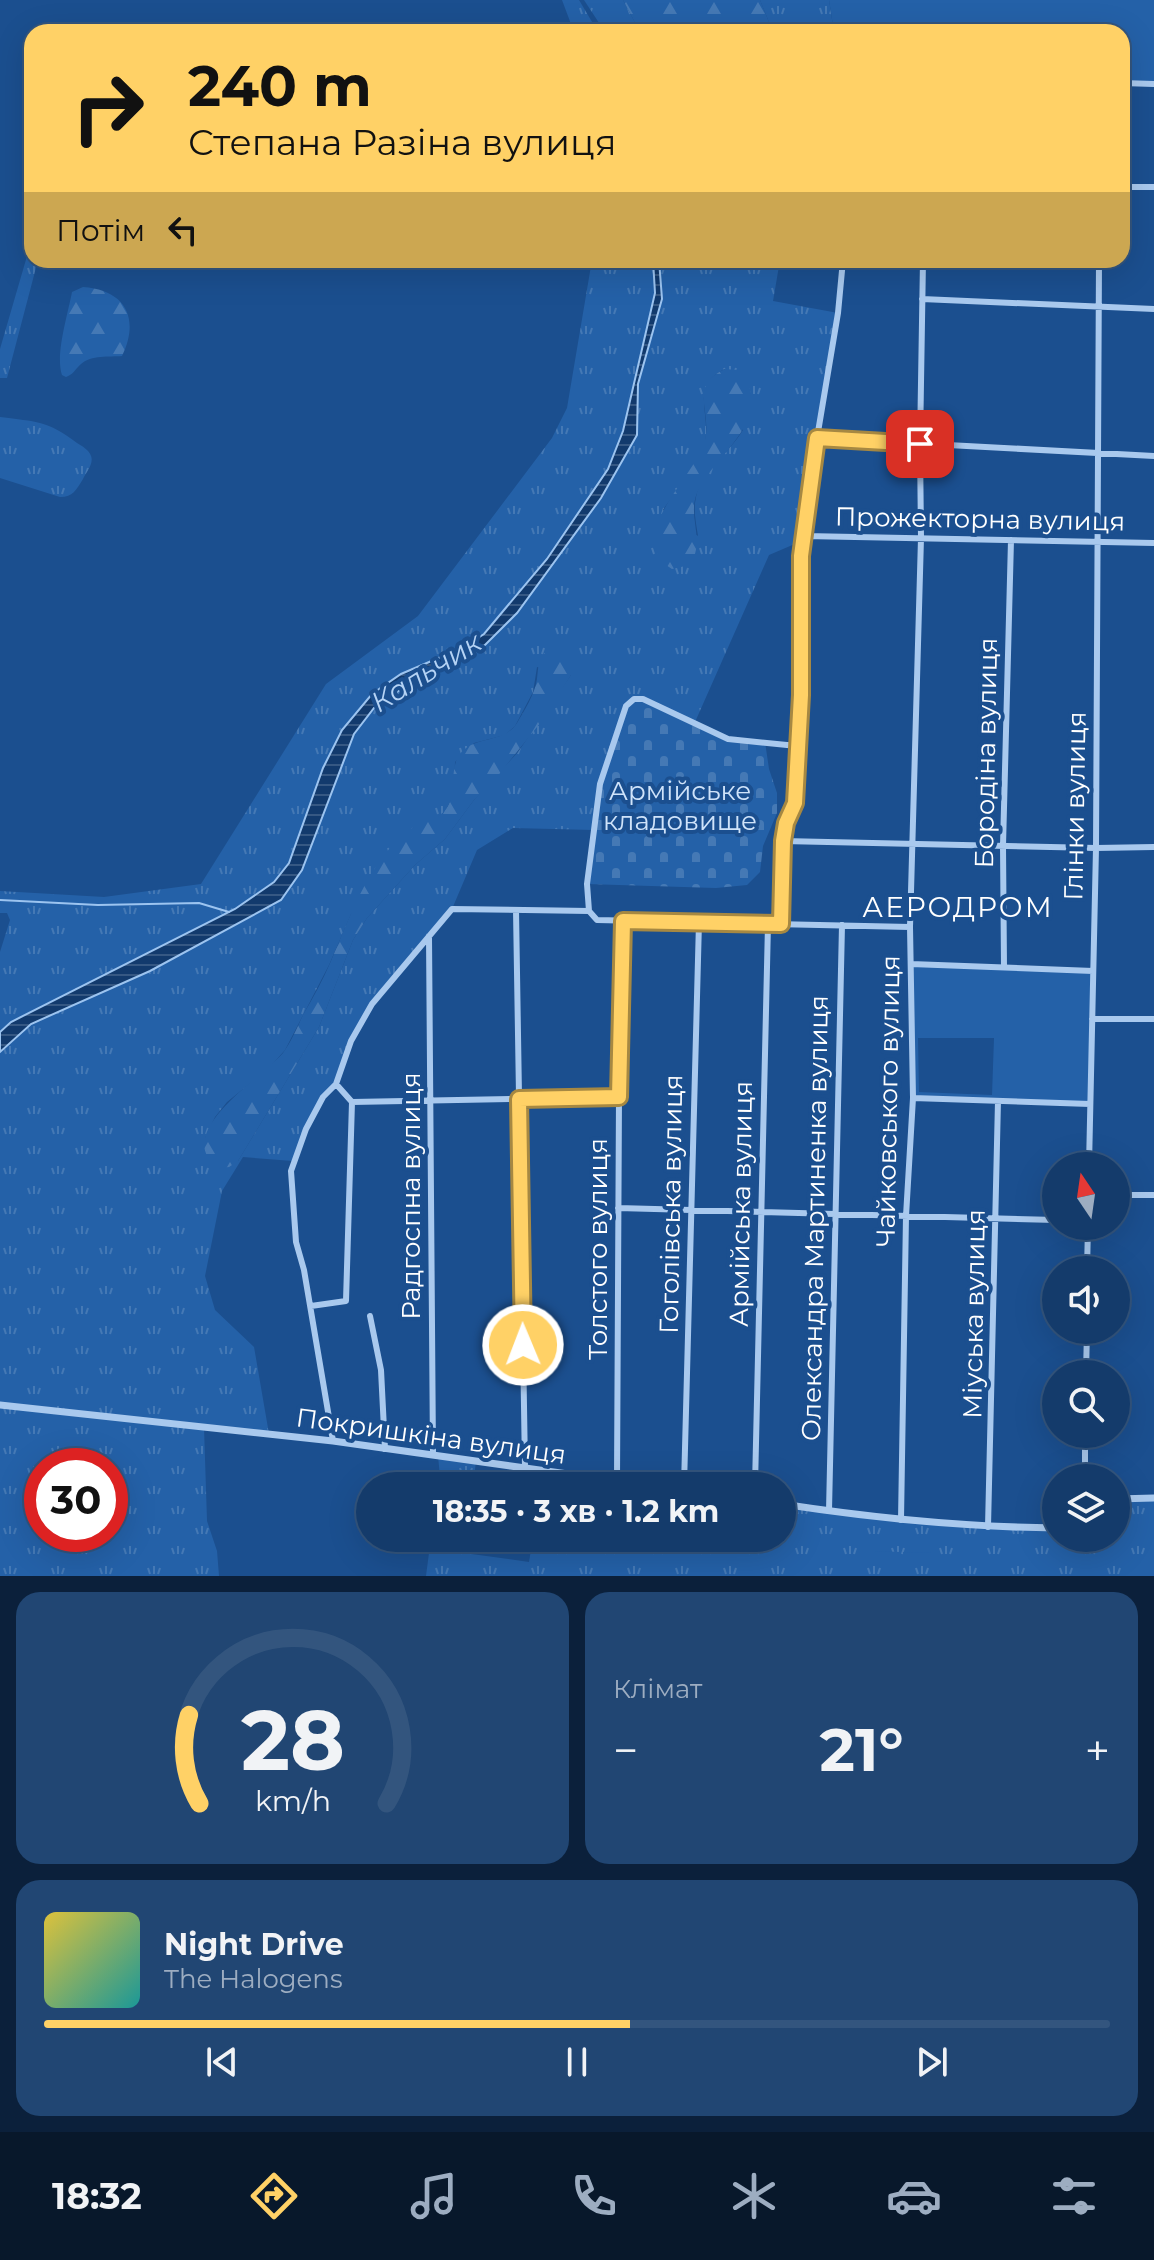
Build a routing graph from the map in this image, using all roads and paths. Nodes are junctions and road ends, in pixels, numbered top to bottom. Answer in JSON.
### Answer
{"nodes":[{"id":1,"x":1130,"y":83,"type":"edge"},
{"id":2,"x":1154,"y":84,"type":"edge"},
{"id":3,"x":1130,"y":187,"type":"edge"},
{"id":4,"x":1154,"y":187,"type":"edge"},
{"id":5,"x":842,"y":268,"type":"edge"},
{"id":6,"x":923,"y":268,"type":"edge"},
{"id":7,"x":1099,"y":268,"type":"edge"},
{"id":8,"x":922,"y":299,"type":"junction"},
{"id":9,"x":1098,"y":306,"type":"junction"},
{"id":10,"x":1154,"y":309,"type":"edge"},
{"id":11,"x":817,"y":438,"type":"junction"},
{"id":12,"x":920,"y":444,"type":"junction"},
{"id":13,"x":1098,"y":453,"type":"junction"},
{"id":14,"x":1154,"y":456,"type":"edge"},
{"id":15,"x":805,"y":536,"type":"junction"},
{"id":16,"x":921,"y":538,"type":"junction"},
{"id":17,"x":1011,"y":540,"type":"junction"},
{"id":18,"x":1098,"y":542,"type":"junction"},
{"id":19,"x":1154,"y":543,"type":"edge"},
{"id":20,"x":797,"y":746,"type":"junction"},
{"id":21,"x":783,"y":841,"type":"junction"},
{"id":22,"x":913,"y":844,"type":"junction"},
{"id":23,"x":1003,"y":846,"type":"junction"},
{"id":24,"x":1154,"y":847,"type":"edge"},
{"id":25,"x":1096,"y":848,"type":"junction"},
{"id":26,"x":516,"y":910,"type":"junction"},
{"id":27,"x":589,"y":911,"type":"junction"},
{"id":28,"x":623,"y":921,"type":"junction"},
{"id":29,"x":699,"y":922,"type":"junction"},
{"id":30,"x":768,"y":924,"type":"junction"},
{"id":31,"x":781,"y":924,"type":"junction"},
{"id":32,"x":842,"y":925,"type":"junction"},
{"id":33,"x":910,"y":927,"type":"junction"},
{"id":34,"x":429,"y":936,"type":"junction"},
{"id":35,"x":911,"y":964,"type":"junction"},
{"id":36,"x":1004,"y":967,"type":"junction"},
{"id":37,"x":1093,"y":971,"type":"junction"},
{"id":38,"x":1092,"y":1019,"type":"junction"},
{"id":39,"x":1154,"y":1019,"type":"edge"},
{"id":40,"x":336,"y":1084,"type":"junction"},
{"id":41,"x":619,"y":1097,"type":"junction"},
{"id":42,"x":913,"y":1098,"type":"junction"},
{"id":43,"x":519,"y":1099,"type":"junction"},
{"id":44,"x":430,"y":1101,"type":"junction"},
{"id":45,"x":998,"y":1101,"type":"junction"},
{"id":46,"x":352,"y":1102,"type":"junction"},
{"id":47,"x":1090,"y":1104,"type":"junction"},
{"id":48,"x":1089,"y":1152,"type":"edge"},
{"id":49,"x":1130,"y":1195,"type":"edge"},
{"id":50,"x":1154,"y":1195,"type":"edge"},
{"id":51,"x":618,"y":1208,"type":"junction"},
{"id":52,"x":690,"y":1210,"type":"junction"},
{"id":53,"x":761,"y":1212,"type":"junction"},
{"id":54,"x":835,"y":1214,"type":"junction"},
{"id":55,"x":906,"y":1216,"type":"junction"},
{"id":56,"x":997,"y":1219,"type":"junction"},
{"id":57,"x":1042,"y":1220,"type":"edge"},
{"id":58,"x":311,"y":1306,"type":"junction"},
{"id":59,"x":370,"y":1316,"type":"dead end"},
{"id":60,"x":0,"y":1405,"type":"edge"},
{"id":61,"x":333,"y":1441,"type":"junction"},
{"id":62,"x":385,"y":1449,"type":"junction"},
{"id":63,"x":433,"y":1455,"type":"junction"},
{"id":64,"x":525,"y":1468,"type":"junction"},
{"id":65,"x":553,"y":1472,"type":"edge"},
{"id":66,"x":617,"y":1472,"type":"edge"},
{"id":67,"x":684,"y":1472,"type":"edge"},
{"id":68,"x":755,"y":1472,"type":"edge"},
{"id":69,"x":1154,"y":1498,"type":"edge"},
{"id":70,"x":1130,"y":1499,"type":"edge"},
{"id":71,"x":796,"y":1506,"type":"edge"},
{"id":72,"x":829,"y":1511,"type":"junction"},
{"id":73,"x":901,"y":1520,"type":"junction"},
{"id":74,"x":988,"y":1527,"type":"junction"},
{"id":75,"x":1042,"y":1528,"type":"edge"}],
"edges":[{"from":1,"to":2,"type":"street"},
{"from":3,"to":4,"type":"street"},
{"from":5,"to":11,"type":"street"},
{"from":6,"to":8,"type":"street","name":"Чайковського вулиця"},
{"from":7,"to":9,"type":"street","name":"Глінки вулиця"},
{"from":8,"to":9,"type":"street"},
{"from":8,"to":12,"type":"street","name":"Чайковського вулиця"},
{"from":9,"to":10,"type":"street"},
{"from":9,"to":13,"type":"street","name":"Глінки вулиця"},
{"from":11,"to":12,"type":"street"},
{"from":11,"to":15,"type":"street"},
{"from":12,"to":13,"type":"street"},
{"from":12,"to":16,"type":"street","name":"Чайковського вулиця"},
{"from":13,"to":14,"type":"street"},
{"from":13,"to":18,"type":"street","name":"Глінки вулиця"},
{"from":15,"to":16,"type":"street","name":"Прожекторна вулиця"},
{"from":15,"to":20,"type":"street"},
{"from":16,"to":17,"type":"street","name":"Прожекторна вулиця"},
{"from":16,"to":22,"type":"street","name":"Чайковського вулиця"},
{"from":17,"to":18,"type":"street","name":"Прожекторна вулиця"},
{"from":17,"to":23,"type":"street","name":"Бородіна вулиця"},
{"from":18,"to":19,"type":"street","name":"Прожекторна вулиця"},
{"from":18,"to":25,"type":"street","name":"Глінки вулиця"},
{"from":20,"to":21,"type":"street"},
{"from":20,"to":27,"type":"street"},
{"from":21,"to":22,"type":"street"},
{"from":21,"to":31,"type":"street"},
{"from":22,"to":23,"type":"street"},
{"from":22,"to":33,"type":"street","name":"Чайковського вулиця"},
{"from":23,"to":25,"type":"street"},
{"from":23,"to":36,"type":"street","name":"Бородіна вулиця"},
{"from":24,"to":25,"type":"street"},
{"from":25,"to":37,"type":"street","name":"Глінки вулиця"},
{"from":26,"to":27,"type":"street"},
{"from":26,"to":34,"type":"street"},
{"from":26,"to":43,"type":"street"},
{"from":27,"to":28,"type":"street"},
{"from":28,"to":29,"type":"street"},
{"from":28,"to":41,"type":"street","name":"Толстого вулиця"},
{"from":29,"to":30,"type":"street"},
{"from":29,"to":52,"type":"street","name":"Гоголівська вулиця"},
{"from":30,"to":31,"type":"street"},
{"from":30,"to":53,"type":"street","name":"Армійська вулиця"},
{"from":31,"to":32,"type":"street"},
{"from":32,"to":33,"type":"street"},
{"from":32,"to":54,"type":"street","name":"Олександра Мартиненка вулиця"},
{"from":33,"to":35,"type":"street","name":"Чайковського вулиця"},
{"from":34,"to":40,"type":"street"},
{"from":34,"to":44,"type":"street","name":"Радгоспна вулиця"},
{"from":35,"to":36,"type":"street"},
{"from":35,"to":42,"type":"street","name":"Чайковського вулиця"},
{"from":36,"to":37,"type":"street"},
{"from":37,"to":38,"type":"street","name":"Глінки вулиця"},
{"from":38,"to":39,"type":"street"},
{"from":38,"to":47,"type":"street","name":"Глінки вулиця"},
{"from":40,"to":46,"type":"street"},
{"from":40,"to":58,"type":"street"},
{"from":41,"to":43,"type":"street"},
{"from":41,"to":51,"type":"street","name":"Толстого вулиця"},
{"from":42,"to":45,"type":"street"},
{"from":42,"to":55,"type":"street","name":"Чайковського вулиця"},
{"from":43,"to":44,"type":"street"},
{"from":43,"to":64,"type":"street"},
{"from":44,"to":46,"type":"street"},
{"from":44,"to":63,"type":"street","name":"Радгоспна вулиця"},
{"from":45,"to":47,"type":"street"},
{"from":45,"to":56,"type":"street","name":"Міуська вулиця"},
{"from":46,"to":58,"type":"street"},
{"from":47,"to":48,"type":"street","name":"Глінки вулиця"},
{"from":49,"to":50,"type":"street"},
{"from":51,"to":52,"type":"street"},
{"from":51,"to":66,"type":"street","name":"Толстого вулиця"},
{"from":52,"to":53,"type":"street"},
{"from":52,"to":67,"type":"street","name":"Гоголівська вулиця"},
{"from":53,"to":54,"type":"street"},
{"from":53,"to":68,"type":"street","name":"Армійська вулиця"},
{"from":54,"to":55,"type":"street"},
{"from":54,"to":72,"type":"street","name":"Олександра Мартиненка вулиця"},
{"from":55,"to":56,"type":"street"},
{"from":55,"to":73,"type":"street","name":"Чайковського вулиця"},
{"from":56,"to":57,"type":"street"},
{"from":56,"to":74,"type":"street","name":"Міуська вулиця"},
{"from":58,"to":61,"type":"street"},
{"from":59,"to":62,"type":"street"},
{"from":60,"to":61,"type":"street","name":"Покришкіна вулиця"},
{"from":61,"to":62,"type":"street","name":"Покришкіна вулиця"},
{"from":62,"to":63,"type":"street","name":"Покришкіна вулиця"},
{"from":63,"to":64,"type":"street","name":"Покришкіна вулиця"},
{"from":64,"to":65,"type":"street","name":"Покришкіна вулиця"},
{"from":69,"to":70,"type":"street"},
{"from":71,"to":72,"type":"street"},
{"from":72,"to":73,"type":"street"},
{"from":73,"to":74,"type":"street"},
{"from":74,"to":75,"type":"street"}]}
